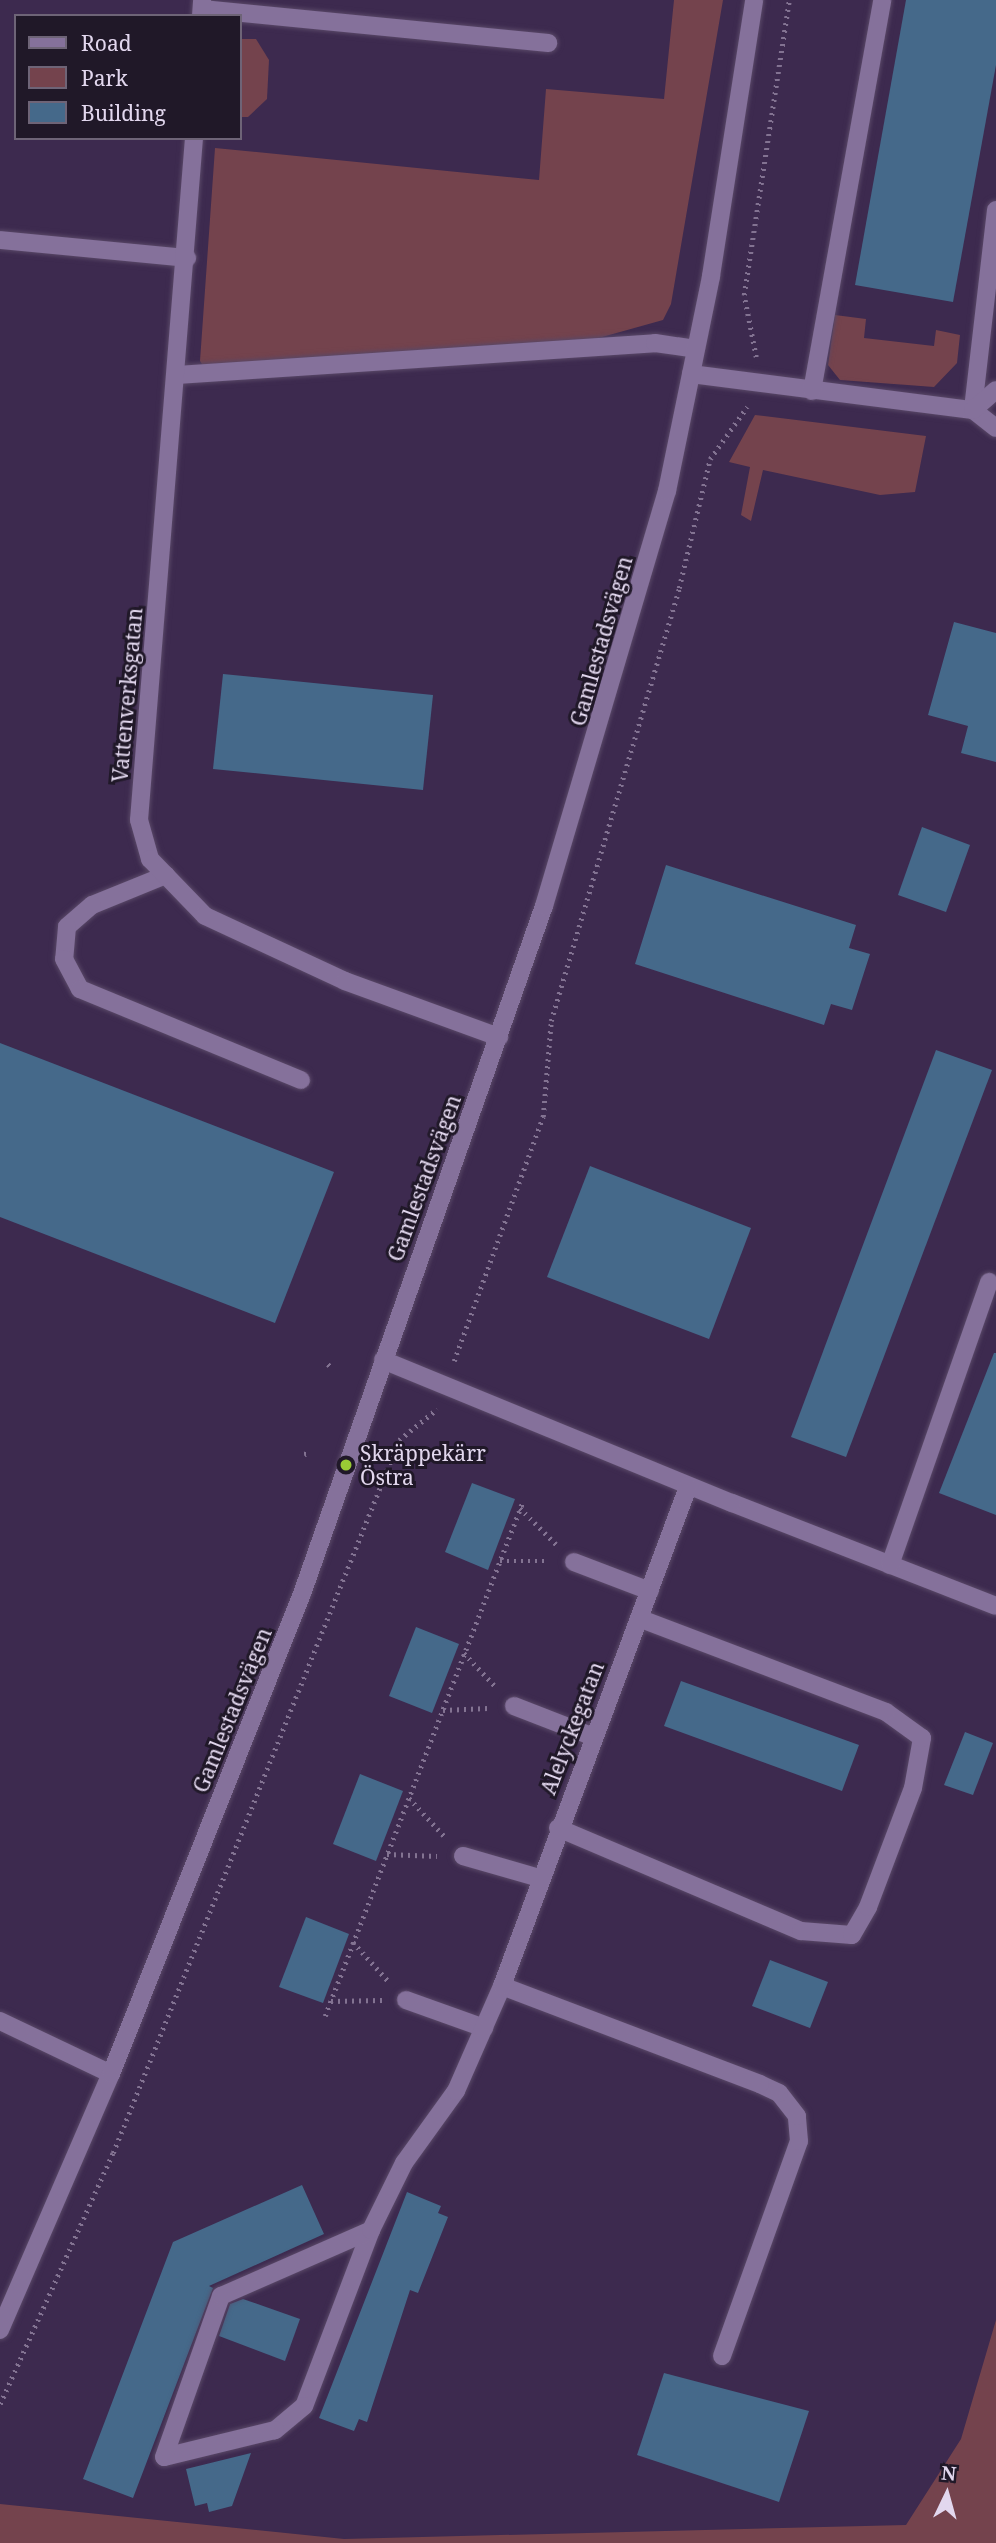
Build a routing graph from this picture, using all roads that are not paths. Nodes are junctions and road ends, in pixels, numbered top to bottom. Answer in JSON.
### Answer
{"nodes":[{"id":1,"x":754,"y":0,"type":"edge"},
{"id":2,"x":881,"y":0,"type":"edge"},
{"id":3,"x":202,"y":8,"type":"edge"},
{"id":4,"x":548,"y":43,"type":"dead end"},
{"id":5,"x":194,"y":140,"type":"edge"},
{"id":6,"x":996,"y":210,"type":"edge"},
{"id":7,"x":0,"y":240,"type":"edge"},
{"id":8,"x":187,"y":258,"type":"junction"},
{"id":9,"x":696,"y":349,"type":"junction"},
{"id":10,"x":691,"y":374,"type":"junction"},
{"id":11,"x":177,"y":375,"type":"junction"},
{"id":12,"x":996,"y":390,"type":"edge"},
{"id":13,"x":812,"y":391,"type":"junction"},
{"id":14,"x":973,"y":410,"type":"junction"},
{"id":15,"x":996,"y":428,"type":"edge"},
{"id":16,"x":166,"y":875,"type":"junction"},
{"id":17,"x":499,"y":1037,"type":"junction"},
{"id":18,"x":301,"y":1080,"type":"dead end"},
{"id":19,"x":989,"y":1282,"type":"dead end"},
{"id":20,"x":383,"y":1360,"type":"junction"},
{"id":21,"x":688,"y":1487,"type":"junction"},
{"id":22,"x":574,"y":1562,"type":"road end"},
{"id":23,"x":890,"y":1565,"type":"junction"},
{"id":24,"x":650,"y":1591,"type":"junction"},
{"id":25,"x":996,"y":1606,"type":"edge"},
{"id":26,"x":639,"y":1618,"type":"junction"},
{"id":27,"x":514,"y":1706,"type":"road end"},
{"id":28,"x":594,"y":1737,"type":"junction"},
{"id":29,"x":558,"y":1828,"type":"junction"},
{"id":30,"x":463,"y":1856,"type":"road end"},
{"id":31,"x":539,"y":1878,"type":"junction"},
{"id":32,"x":502,"y":1986,"type":"junction"},
{"id":33,"x":406,"y":2000,"type":"road end"},
{"id":34,"x":0,"y":2021,"type":"edge"},
{"id":35,"x":484,"y":2028,"type":"junction"},
{"id":36,"x":111,"y":2074,"type":"junction"},
{"id":37,"x":371,"y":2230,"type":"junction"},
{"id":38,"x":0,"y":2330,"type":"edge"},
{"id":39,"x":722,"y":2356,"type":"dead end"}],
"edges":[{"from":1,"to":9,"type":"street","name":"Gamlestadsvägen"},
{"from":2,"to":13,"type":"street"},
{"from":3,"to":4,"type":"street"},
{"from":5,"to":8,"type":"street","name":"Vattenverksgatan"},
{"from":6,"to":14,"type":"street"},
{"from":7,"to":8,"type":"street"},
{"from":8,"to":11,"type":"street","name":"Vattenverksgatan"},
{"from":9,"to":10,"type":"street","name":"Gamlestadsvägen"},
{"from":9,"to":11,"type":"street"},
{"from":10,"to":13,"type":"street"},
{"from":10,"to":17,"type":"street","name":"Gamlestadsvägen"},
{"from":11,"to":16,"type":"street","name":"Vattenverksgatan"},
{"from":12,"to":14,"type":"street"},
{"from":13,"to":14,"type":"street"},
{"from":14,"to":15,"type":"street"},
{"from":16,"to":17,"type":"street","name":"Vattenverksgatan"},
{"from":16,"to":18,"type":"street"},
{"from":17,"to":20,"type":"street","name":"Gamlestadsvägen"},
{"from":19,"to":23,"type":"street"},
{"from":20,"to":21,"type":"street"},
{"from":20,"to":36,"type":"street","name":"Gamlestadsvägen"},
{"from":21,"to":23,"type":"street"},
{"from":21,"to":24,"type":"street","name":"Alelyckegatan"},
{"from":22,"to":24,"type":"street"},
{"from":23,"to":25,"type":"street"},
{"from":24,"to":26,"type":"street","name":"Alelyckegatan"},
{"from":26,"to":28,"type":"street","name":"Alelyckegatan"},
{"from":26,"to":29,"type":"street"},
{"from":27,"to":28,"type":"street"},
{"from":28,"to":29,"type":"street","name":"Alelyckegatan"},
{"from":29,"to":31,"type":"street","name":"Alelyckegatan"},
{"from":30,"to":31,"type":"street"},
{"from":31,"to":32,"type":"street","name":"Alelyckegatan"},
{"from":32,"to":35,"type":"street","name":"Alelyckegatan"},
{"from":32,"to":39,"type":"street"},
{"from":33,"to":35,"type":"street"},
{"from":34,"to":36,"type":"street"},
{"from":35,"to":37,"type":"street","name":"Alelyckegatan"},
{"from":36,"to":38,"type":"street","name":"Gamlestadsvägen"},
{"from":37,"to":37,"type":"street","name":"Alelyckegatan"}]}
